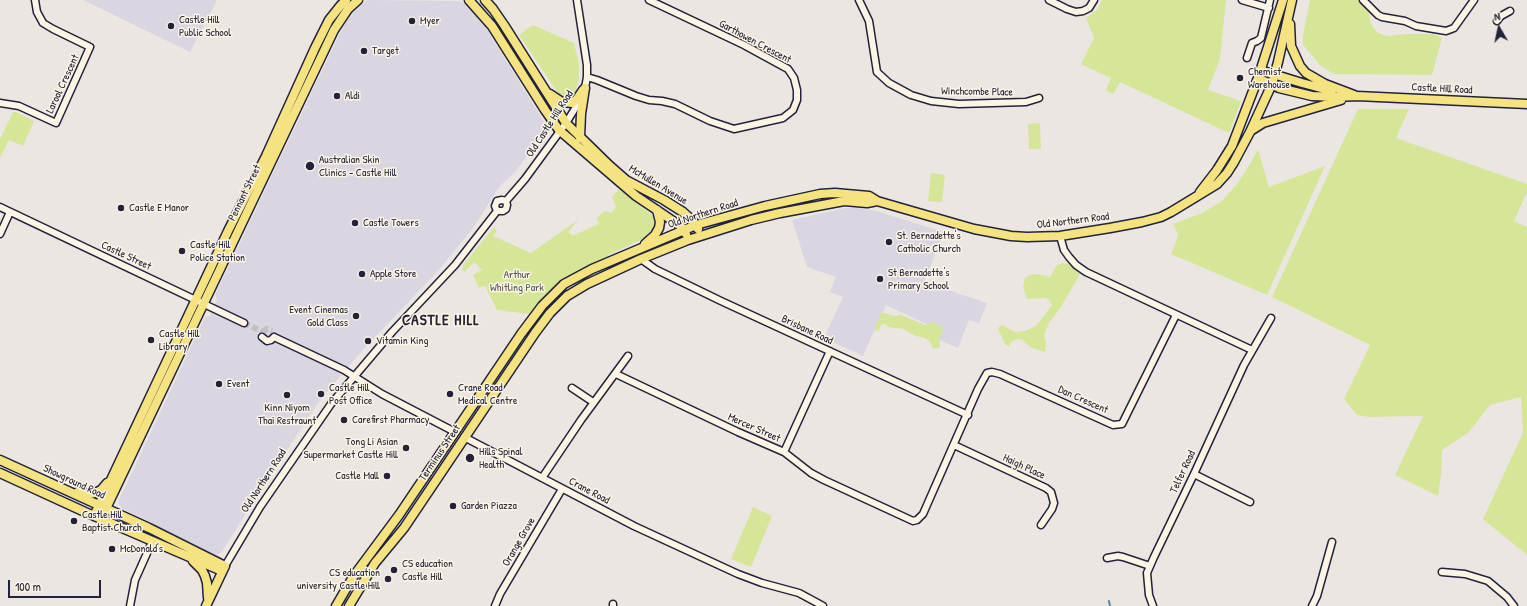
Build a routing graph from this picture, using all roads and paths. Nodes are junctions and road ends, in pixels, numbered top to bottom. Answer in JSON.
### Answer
{"nodes":[{"id":1,"x":36,"y":0,"type":"edge"},
{"id":2,"x":346,"y":0,"type":"edge"},
{"id":3,"x":358,"y":0,"type":"edge"},
{"id":4,"x":469,"y":0,"type":"edge"},
{"id":5,"x":484,"y":0,"type":"edge"},
{"id":6,"x":577,"y":0,"type":"edge"},
{"id":7,"x":649,"y":0,"type":"edge"},
{"id":8,"x":859,"y":0,"type":"edge"},
{"id":9,"x":1049,"y":0,"type":"edge"},
{"id":10,"x":1094,"y":0,"type":"edge"},
{"id":11,"x":1242,"y":0,"type":"edge"},
{"id":12,"x":1270,"y":0,"type":"edge"},
{"id":13,"x":1284,"y":0,"type":"edge"},
{"id":14,"x":1292,"y":0,"type":"edge"},
{"id":15,"x":1363,"y":0,"type":"edge"},
{"id":16,"x":1474,"y":0,"type":"edge"},
{"id":17,"x":1269,"y":8,"type":"junction"},
{"id":18,"x":1290,"y":9,"type":"junction"},
{"id":19,"x":1510,"y":11,"type":"dead end"},
{"id":20,"x":1497,"y":21,"type":"dead end"},
{"id":21,"x":1247,"y":58,"type":"dead end"},
{"id":22,"x":1259,"y":74,"type":"junction"},
{"id":23,"x":1275,"y":75,"type":"junction"},
{"id":24,"x":587,"y":77,"type":"junction"},
{"id":25,"x":1272,"y":84,"type":"junction"},
{"id":26,"x":585,"y":88,"type":"junction"},
{"id":27,"x":546,"y":91,"type":"junction"},
{"id":28,"x":1357,"y":96,"type":"junction"},
{"id":29,"x":1039,"y":98,"type":"dead end"},
{"id":30,"x":0,"y":103,"type":"edge"},
{"id":31,"x":1527,"y":104,"type":"edge"},
{"id":32,"x":566,"y":123,"type":"junction"},
{"id":33,"x":560,"y":130,"type":"junction"},
{"id":34,"x":1250,"y":132,"type":"junction"},
{"id":35,"x":580,"y":138,"type":"junction"},
{"id":36,"x":1197,"y":196,"type":"junction"},
{"id":37,"x":877,"y":201,"type":"junction"},
{"id":38,"x":0,"y":207,"type":"edge"},
{"id":39,"x":657,"y":210,"type":"junction"},
{"id":40,"x":10,"y":212,"type":"junction"},
{"id":41,"x":696,"y":225,"type":"junction"},
{"id":42,"x":684,"y":230,"type":"junction"},
{"id":43,"x":0,"y":234,"type":"edge"},
{"id":44,"x":700,"y":236,"type":"junction"},
{"id":45,"x":1060,"y":236,"type":"junction"},
{"id":46,"x":688,"y":240,"type":"junction"},
{"id":47,"x":634,"y":252,"type":"junction"},
{"id":48,"x":641,"y":259,"type":"junction"},
{"id":49,"x":196,"y":300,"type":"junction"},
{"id":50,"x":204,"y":304,"type":"junction"},
{"id":51,"x":550,"y":313,"type":"joint"},
{"id":52,"x":1176,"y":315,"type":"junction"},
{"id":53,"x":533,"y":317,"type":"joint"},
{"id":54,"x":1271,"y":318,"type":"dead end"},
{"id":55,"x":244,"y":323,"type":"tunnel mouth"},
{"id":56,"x":521,"y":334,"type":"junction"},
{"id":57,"x":262,"y":337,"type":"dead end"},
{"id":58,"x":530,"y":340,"type":"junction"},
{"id":59,"x":1252,"y":350,"type":"junction"},
{"id":60,"x":830,"y":351,"type":"junction"},
{"id":61,"x":628,"y":356,"type":"dead end"},
{"id":62,"x":616,"y":374,"type":"junction"},
{"id":63,"x":354,"y":376,"type":"junction"},
{"id":64,"x":572,"y":388,"type":"dead end"},
{"id":65,"x":593,"y":402,"type":"junction"},
{"id":66,"x":968,"y":415,"type":"junction"},
{"id":67,"x":455,"y":432,"type":"junction"},
{"id":68,"x":464,"y":437,"type":"junction"},
{"id":69,"x":954,"y":445,"type":"junction"},
{"id":70,"x":784,"y":452,"type":"junction"},
{"id":71,"x":0,"y":460,"type":"edge"},
{"id":72,"x":115,"y":469,"type":"junction"},
{"id":73,"x":0,"y":473,"type":"edge"},
{"id":74,"x":1194,"y":474,"type":"junction"},
{"id":75,"x":542,"y":478,"type":"junction"},
{"id":76,"x":56,"y":486,"type":"junction"},
{"id":77,"x":562,"y":489,"type":"junction"},
{"id":78,"x":1250,"y":502,"type":"dead end"},
{"id":79,"x":103,"y":507,"type":"junction"},
{"id":80,"x":98,"y":518,"type":"junction"},
{"id":81,"x":1041,"y":525,"type":"dead end"},
{"id":82,"x":152,"y":542,"type":"junction"},
{"id":83,"x":1332,"y":542,"type":"dead end"},
{"id":84,"x":188,"y":557,"type":"junction"},
{"id":85,"x":1108,"y":558,"type":"dead end"},
{"id":86,"x":1150,"y":566,"type":"junction"},
{"id":87,"x":224,"y":569,"type":"junction"},
{"id":88,"x":1442,"y":572,"type":"dead end"},
{"id":89,"x":207,"y":604,"type":"edge"},
{"id":90,"x":130,"y":606,"type":"edge"},
{"id":91,"x":336,"y":606,"type":"edge"},
{"id":92,"x":350,"y":606,"type":"edge"},
{"id":93,"x":495,"y":606,"type":"edge"},
{"id":94,"x":823,"y":606,"type":"edge"},
{"id":95,"x":1152,"y":606,"type":"edge"},
{"id":96,"x":1312,"y":606,"type":"edge"},
{"id":97,"x":1514,"y":606,"type":"edge"}],
"edges":[{"from":1,"to":30,"type":"street","name":"Larool Crescent"},
{"from":2,"to":49,"type":"main road","name":"Pennant Street"},
{"from":3,"to":50,"type":"main road","name":"Pennant Street"},
{"from":4,"to":33,"type":"main road"},
{"from":5,"to":27,"type":"main road"},
{"from":6,"to":24,"type":"street","name":"Old Castle Hill Road"},
{"from":7,"to":24,"type":"street","name":"Garthowen Crescent"},
{"from":8,"to":29,"type":"street","name":"Winchcombe Place"},
{"from":9,"to":10,"type":"street"},
{"from":11,"to":17,"type":"street"},
{"from":12,"to":17,"type":"street"},
{"from":13,"to":22,"type":"main road","name":"Old Northern Road"},
{"from":14,"to":18,"type":"main road","name":"Old Northern Road"},
{"from":15,"to":16,"type":"street"},
{"from":17,"to":21,"type":"street"},
{"from":18,"to":23,"type":"main road","name":"Old Northern Road"},
{"from":18,"to":28,"type":"main road"},
{"from":19,"to":20,"type":"street"},
{"from":22,"to":23,"type":"main road","name":"Castle Hill Road"},
{"from":22,"to":25,"type":"main road","name":"Castle Hill Road"},
{"from":22,"to":36,"type":"main road","name":"Old Northern Road"},
{"from":23,"to":25,"type":"main road","name":"Old Northern Road"},
{"from":23,"to":28,"type":"main road","name":"Castle Hill Road"},
{"from":24,"to":26,"type":"street","name":"Old Castle Hill Road"},
{"from":25,"to":28,"type":"main road","name":"Castle Hill Road"},
{"from":25,"to":34,"type":"main road","name":"Old Northern Road"},
{"from":26,"to":27,"type":"main road"},
{"from":26,"to":32,"type":"street","name":"Old Castle Hill Road"},
{"from":26,"to":35,"type":"main road"},
{"from":27,"to":32,"type":"main road"},
{"from":28,"to":31,"type":"main road","name":"Castle Hill Road"},
{"from":28,"to":34,"type":"main road"},
{"from":32,"to":33,"type":"street","name":"Old Castle Hill Road"},
{"from":32,"to":35,"type":"main road","name":"McMullen Avenue"},
{"from":33,"to":39,"type":"main road","name":"McMullen Avenue"},
{"from":33,"to":63,"type":"street","name":"Old Castle Hill Road"},
{"from":34,"to":36,"type":"main road","name":"Old Northern Road"},
{"from":35,"to":41,"type":"main road","name":"McMullen Avenue"},
{"from":36,"to":45,"type":"main road","name":"Old Northern Road"},
{"from":37,"to":41,"type":"main road","name":"Old Northern Road"},
{"from":37,"to":44,"type":"main road","name":"Old Northern Road"},
{"from":37,"to":45,"type":"main road","name":"Old Northern Road"},
{"from":38,"to":40,"type":"street","name":"Castle Street"},
{"from":39,"to":42,"type":"main road","name":"McMullen Avenue"},
{"from":39,"to":47,"type":"main road"},
{"from":40,"to":43,"type":"street"},
{"from":40,"to":49,"type":"street","name":"Castle Street"},
{"from":41,"to":42,"type":"main road","name":"Old Northern Road"},
{"from":41,"to":44,"type":"main road","name":"McMullen Avenue"},
{"from":42,"to":46,"type":"main road"},
{"from":42,"to":47,"type":"main road","name":"Old Northern Road"},
{"from":44,"to":46,"type":"main road","name":"Old Northern Road"},
{"from":45,"to":52,"type":"street"},
{"from":46,"to":48,"type":"main road","name":"Old Northern Road"},
{"from":47,"to":48,"type":"main road"},
{"from":47,"to":53,"type":"main road","name":"Old Northern Road"},
{"from":48,"to":51,"type":"main road","name":"Old Northern Road"},
{"from":48,"to":60,"type":"street","name":"Brisbane Road"},
{"from":49,"to":50,"type":"street","name":"Castle Street"},
{"from":49,"to":72,"type":"main road","name":"Pennant Street"},
{"from":50,"to":55,"type":"street","name":"Castle Street"},
{"from":50,"to":79,"type":"main road","name":"Pennant Street"},
{"from":51,"to":58,"type":"main road","name":"Terminus Street"},
{"from":52,"to":59,"type":"street"},
{"from":52,"to":66,"type":"street","name":"Dan Crescent"},
{"from":53,"to":56,"type":"main road","name":"Terminus Street"},
{"from":54,"to":59,"type":"street","name":"Telfer Road"},
{"from":56,"to":58,"type":"main road"},
{"from":56,"to":67,"type":"main road","name":"Terminus Street"},
{"from":57,"to":63,"type":"street"},
{"from":58,"to":68,"type":"main road","name":"Terminus Street"},
{"from":59,"to":74,"type":"street","name":"Telfer Road"},
{"from":60,"to":66,"type":"street","name":"Brisbane Road"},
{"from":60,"to":70,"type":"street","name":"Mercer Street"},
{"from":61,"to":62,"type":"street"},
{"from":62,"to":65,"type":"street"},
{"from":62,"to":70,"type":"street","name":"Mercer Street"},
{"from":63,"to":67,"type":"street","name":"Crane Road"},
{"from":63,"to":87,"type":"street","name":"Old Northern Road"},
{"from":64,"to":65,"type":"street"},
{"from":65,"to":75,"type":"street"},
{"from":66,"to":69,"type":"street"},
{"from":67,"to":68,"type":"main road","name":"Crane Road"},
{"from":67,"to":91,"type":"main road","name":"Terminus Street"},
{"from":68,"to":75,"type":"street","name":"Crane Road"},
{"from":68,"to":92,"type":"main road","name":"Terminus Street"},
{"from":69,"to":70,"type":"street"},
{"from":69,"to":81,"type":"street","name":"Haigh Place"},
{"from":71,"to":76,"type":"main road","name":"Showground Road"},
{"from":72,"to":76,"type":"main road"},
{"from":72,"to":79,"type":"main road","name":"Pennant Street"},
{"from":73,"to":80,"type":"main road","name":"Showground Road"},
{"from":74,"to":78,"type":"street"},
{"from":74,"to":86,"type":"street","name":"Telfer Road"},
{"from":75,"to":77,"type":"street","name":"Crane Road"},
{"from":76,"to":79,"type":"main road","name":"Showground Road"},
{"from":77,"to":93,"type":"street","name":"Orange Grove"},
{"from":77,"to":94,"type":"street","name":"Crane Road"},
{"from":79,"to":80,"type":"main road"},
{"from":79,"to":87,"type":"main road","name":"Showground Road"},
{"from":80,"to":82,"type":"main road","name":"Showground Road"},
{"from":82,"to":84,"type":"main road","name":"Showground Road"},
{"from":82,"to":90,"type":"street"},
{"from":83,"to":96,"type":"street"},
{"from":84,"to":87,"type":"main road","name":"Showground Road"},
{"from":84,"to":89,"type":"main road"},
{"from":85,"to":86,"type":"street"},
{"from":86,"to":95,"type":"street","name":"Telfer Road"},
{"from":87,"to":89,"type":"main road","name":"Old Northern Road"},
{"from":88,"to":97,"type":"street"}]}
